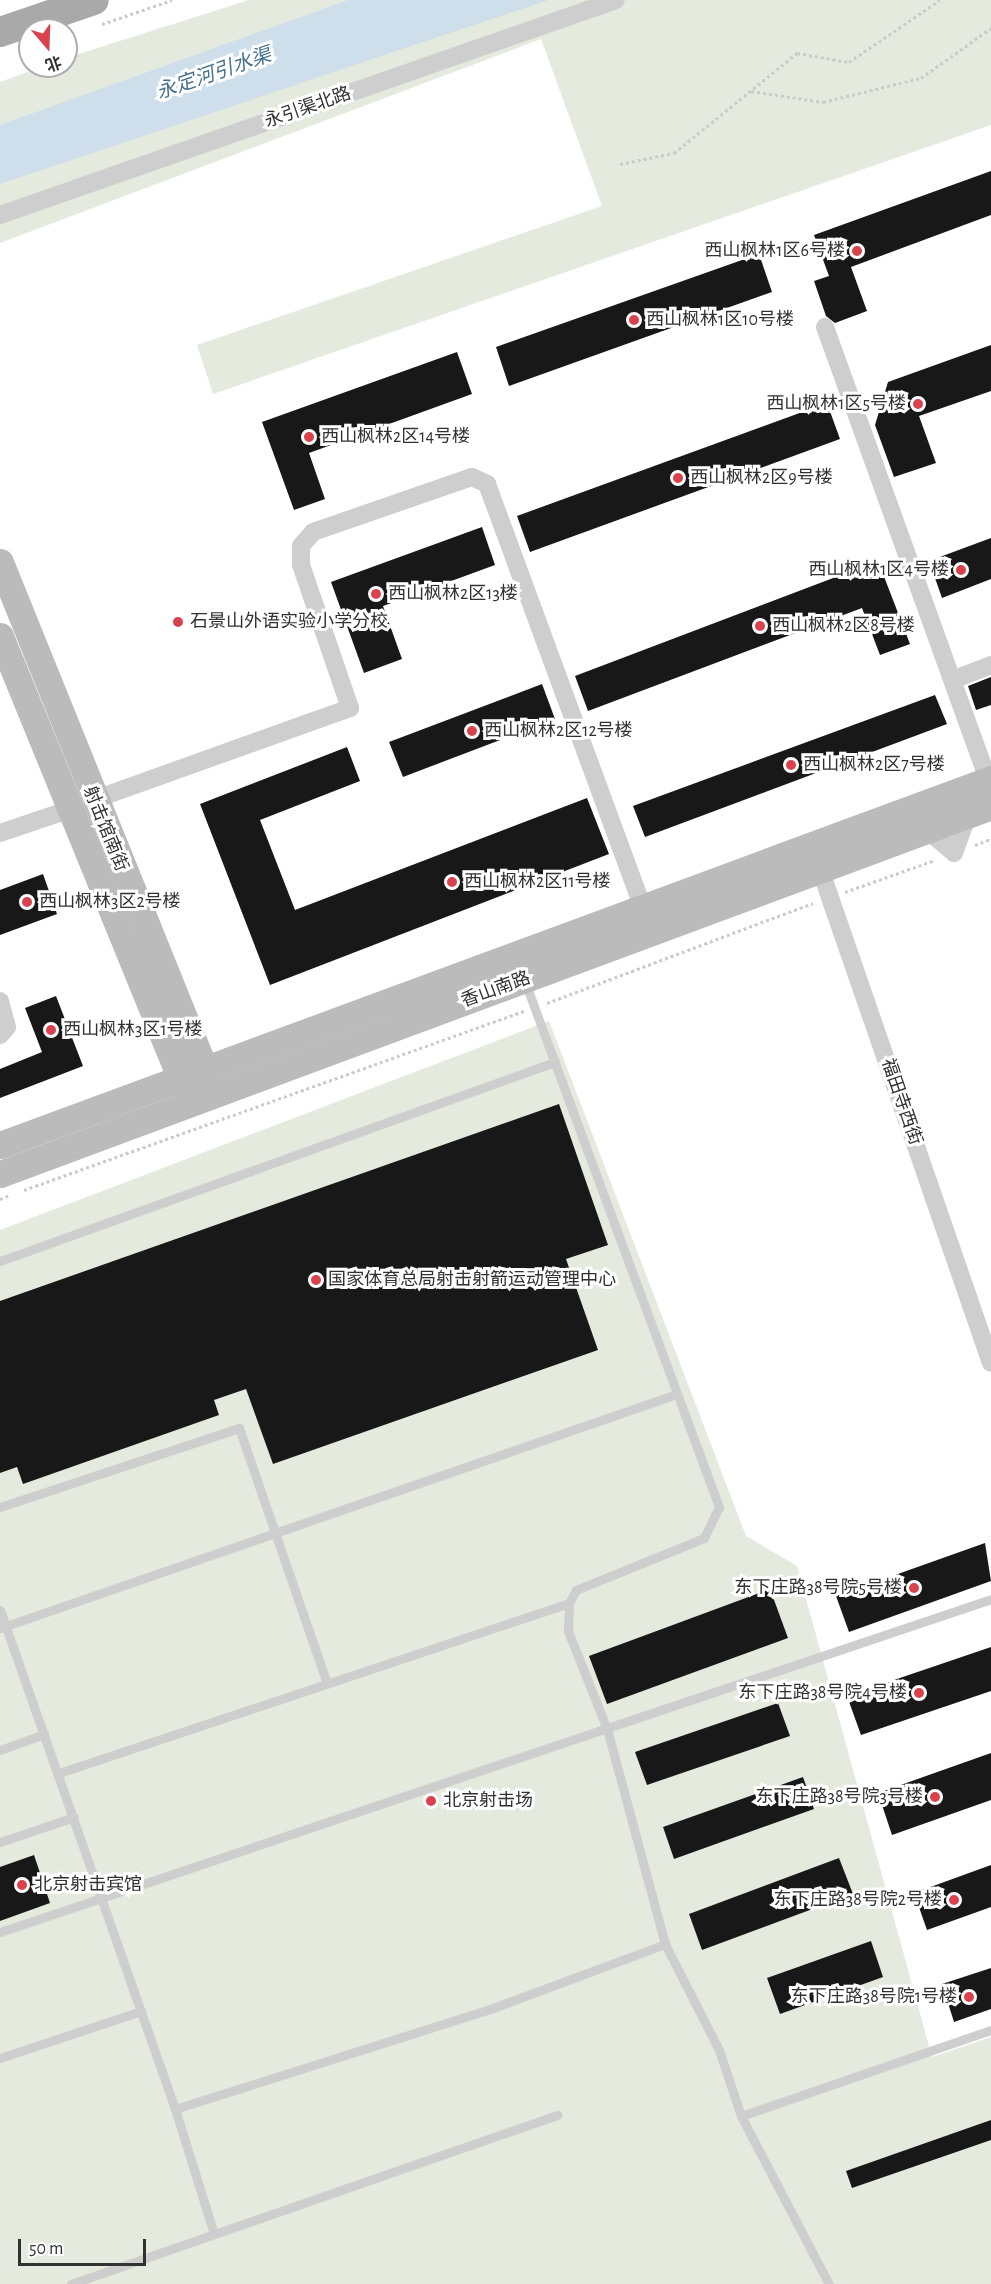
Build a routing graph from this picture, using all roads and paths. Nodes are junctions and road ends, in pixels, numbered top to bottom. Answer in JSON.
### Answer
{"nodes":[{"id":1,"x":172,"y":0,"type":"edge"},
{"id":2,"x":616,"y":0,"type":"edge"},
{"id":3,"x":940,"y":0,"type":"edge"},
{"id":4,"x":96,"y":13,"type":"edge"},
{"id":5,"x":991,"y":28,"type":"edge"},
{"id":6,"x":0,"y":32,"type":"edge"},
{"id":7,"x":751,"y":91,"type":"junction"},
{"id":8,"x":620,"y":164,"type":"dead end"},
{"id":9,"x":0,"y":215,"type":"edge"},
{"id":10,"x":825,"y":327,"type":"dead end"},
{"id":11,"x":0,"y":562,"type":"edge"},
{"id":12,"x":0,"y":636,"type":"edge"},
{"id":13,"x":991,"y":665,"type":"edge"},
{"id":14,"x":955,"y":678,"type":"junction"},
{"id":15,"x":984,"y":795,"type":"edge"},
{"id":16,"x":93,"y":800,"type":"junction"},
{"id":17,"x":68,"y":810,"type":"junction"},
{"id":18,"x":927,"y":830,"type":"junction"},
{"id":19,"x":0,"y":833,"type":"edge"},
{"id":20,"x":991,"y":839,"type":"edge"},
{"id":21,"x":810,"y":842,"type":"junction"},
{"id":22,"x":954,"y":853,"type":"junction"},
{"id":23,"x":821,"y":869,"type":"junction"},
{"id":24,"x":830,"y":897,"type":"junction"},
{"id":25,"x":642,"y":906,"type":"junction"},
{"id":26,"x":524,"y":980,"type":"junction"},
{"id":27,"x":0,"y":1001,"type":"edge"},
{"id":28,"x":535,"y":1007,"type":"junction"},
{"id":29,"x":0,"y":1035,"type":"edge"},
{"id":30,"x":555,"y":1062,"type":"junction"},
{"id":31,"x":198,"y":1088,"type":"junction"},
{"id":32,"x":0,"y":1145,"type":"edge"},
{"id":33,"x":0,"y":1174,"type":"edge"},
{"id":34,"x":0,"y":1199,"type":"edge"},
{"id":35,"x":0,"y":1261,"type":"edge"},
{"id":36,"x":991,"y":1363,"type":"edge"},
{"id":37,"x":677,"y":1394,"type":"junction"},
{"id":38,"x":0,"y":1507,"type":"edge"},
{"id":39,"x":275,"y":1533,"type":"junction"},
{"id":40,"x":991,"y":1599,"type":"edge"},
{"id":41,"x":569,"y":1603,"type":"junction"},
{"id":42,"x":0,"y":1610,"type":"edge"},
{"id":43,"x":3,"y":1626,"type":"edge"},
{"id":44,"x":327,"y":1683,"type":"junction"},
{"id":45,"x":607,"y":1729,"type":"junction"},
{"id":46,"x":44,"y":1734,"type":"junction"},
{"id":47,"x":0,"y":1750,"type":"edge"},
{"id":48,"x":59,"y":1773,"type":"junction"},
{"id":49,"x":74,"y":1817,"type":"junction"},
{"id":50,"x":0,"y":1842,"type":"edge"},
{"id":51,"x":102,"y":1898,"type":"junction"},
{"id":52,"x":0,"y":1932,"type":"edge"},
{"id":53,"x":665,"y":1944,"type":"junction"},
{"id":54,"x":141,"y":2011,"type":"junction"},
{"id":55,"x":991,"y":2030,"type":"edge"},
{"id":56,"x":0,"y":2058,"type":"edge"},
{"id":57,"x":175,"y":2109,"type":"junction"},
{"id":58,"x":557,"y":2115,"type":"dead end"},
{"id":59,"x":741,"y":2116,"type":"junction"},
{"id":60,"x":214,"y":2234,"type":"junction"},
{"id":61,"x":71,"y":2284,"type":"edge"},
{"id":62,"x":829,"y":2284,"type":"edge"}],
"edges":[{"from":1,"to":4,"type":"path"},
{"from":2,"to":9,"type":"street","name":"永引渠北路"},
{"from":3,"to":7,"type":"path"},
{"from":4,"to":6,"type":"main road"},
{"from":5,"to":7,"type":"path"},
{"from":7,"to":8,"type":"path"},
{"from":10,"to":14,"type":"street"},
{"from":11,"to":16,"type":"main road","name":"射击馆南街"},
{"from":12,"to":17,"type":"main road","name":"射击馆南街"},
{"from":13,"to":14,"type":"street"},
{"from":14,"to":15,"type":"street"},
{"from":15,"to":18,"type":"main road","name":"香山南路"},
{"from":15,"to":21,"type":"main road","name":"香山南路"},
{"from":15,"to":22,"type":"street"},
{"from":16,"to":25,"type":"street"},
{"from":16,"to":31,"type":"main road","name":"射击馆南街"},
{"from":17,"to":19,"type":"street"},
{"from":17,"to":31,"type":"main road","name":"射击馆南街"},
{"from":18,"to":22,"type":"street"},
{"from":18,"to":23,"type":"main road","name":"香山南路"},
{"from":20,"to":22,"type":"path","name":"香山南路"},
{"from":21,"to":23,"type":"street","name":"福田寺西街"},
{"from":21,"to":25,"type":"main road","name":"香山南路"},
{"from":22,"to":24,"type":"path","name":"香山南路"},
{"from":23,"to":24,"type":"street","name":"福田寺西街"},
{"from":23,"to":26,"type":"main road","name":"香山南路"},
{"from":24,"to":28,"type":"path","name":"香山南路"},
{"from":24,"to":36,"type":"street","name":"福田寺西街"},
{"from":25,"to":31,"type":"main road","name":"香山南路"},
{"from":26,"to":28,"type":"lane"},
{"from":26,"to":31,"type":"main road","name":"香山南路"},
{"from":27,"to":29,"type":"street"},
{"from":28,"to":30,"type":"lane"},
{"from":28,"to":34,"type":"path","name":"香山南路"},
{"from":30,"to":35,"type":"lane"},
{"from":30,"to":37,"type":"lane"},
{"from":31,"to":32,"type":"main road","name":"香山南路"},
{"from":31,"to":33,"type":"main road","name":"香山南路"},
{"from":37,"to":39,"type":"lane"},
{"from":37,"to":41,"type":"lane"},
{"from":38,"to":39,"type":"lane"},
{"from":39,"to":43,"type":"lane"},
{"from":39,"to":44,"type":"lane"},
{"from":40,"to":45,"type":"lane"},
{"from":41,"to":44,"type":"lane"},
{"from":41,"to":45,"type":"lane"},
{"from":42,"to":43,"type":"lane"},
{"from":43,"to":46,"type":"lane"},
{"from":44,"to":48,"type":"lane"},
{"from":45,"to":51,"type":"lane"},
{"from":45,"to":53,"type":"lane"},
{"from":46,"to":47,"type":"lane"},
{"from":46,"to":48,"type":"lane"},
{"from":48,"to":49,"type":"lane"},
{"from":49,"to":50,"type":"lane"},
{"from":49,"to":51,"type":"lane"},
{"from":51,"to":52,"type":"lane"},
{"from":51,"to":54,"type":"lane"},
{"from":53,"to":57,"type":"lane"},
{"from":53,"to":59,"type":"lane"},
{"from":54,"to":56,"type":"lane"},
{"from":54,"to":57,"type":"lane"},
{"from":55,"to":59,"type":"lane"},
{"from":57,"to":60,"type":"lane"},
{"from":58,"to":60,"type":"lane"},
{"from":59,"to":62,"type":"lane"},
{"from":60,"to":61,"type":"lane"}]}
